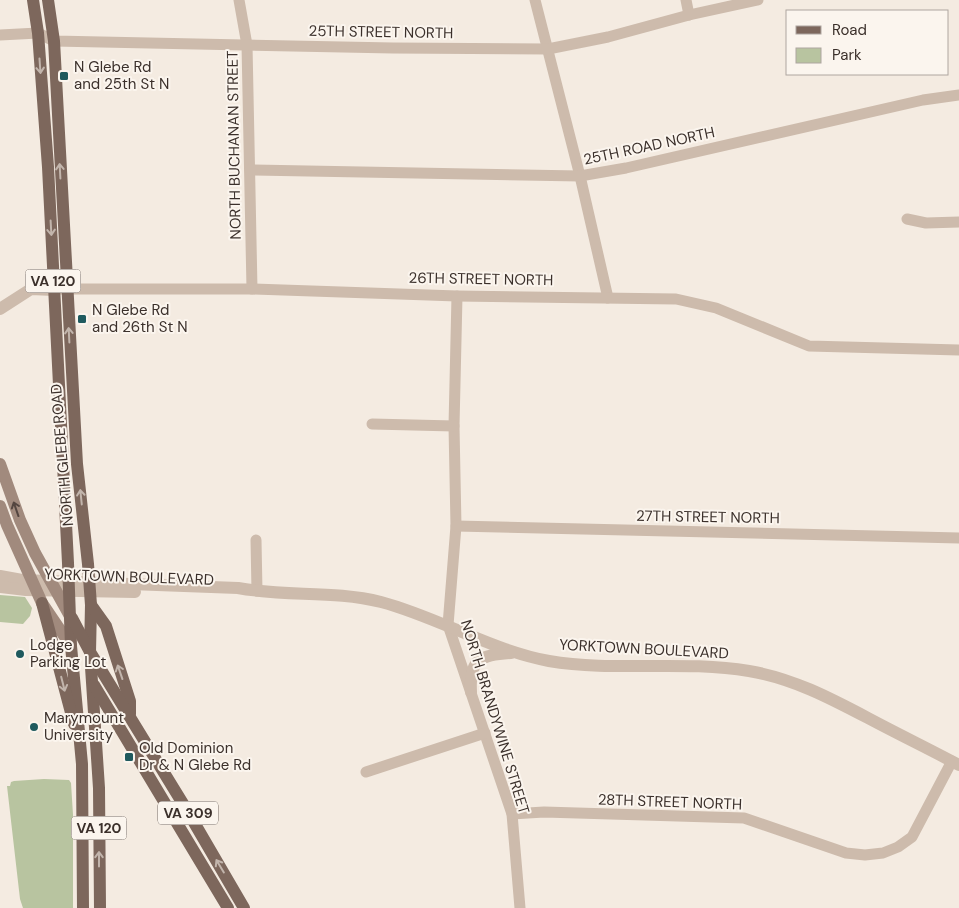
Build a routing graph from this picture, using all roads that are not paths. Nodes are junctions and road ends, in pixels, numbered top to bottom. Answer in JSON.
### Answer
{"nodes":[{"id":1,"x":33,"y":0,"type":"edge"},
{"id":2,"x":48,"y":0,"type":"edge"},
{"id":3,"x":239,"y":0,"type":"edge"},
{"id":4,"x":536,"y":0,"type":"edge"},
{"id":5,"x":686,"y":0,"type":"edge"},
{"id":6,"x":758,"y":0,"type":"edge"},
{"id":7,"x":689,"y":15,"type":"junction"},
{"id":8,"x":38,"y":33,"type":"junction"},
{"id":9,"x":0,"y":35,"type":"edge"},
{"id":10,"x":54,"y":41,"type":"junction"},
{"id":11,"x":247,"y":45,"type":"junction"},
{"id":12,"x":548,"y":49,"type":"junction"},
{"id":13,"x":959,"y":95,"type":"edge"},
{"id":14,"x":250,"y":170,"type":"junction"},
{"id":15,"x":580,"y":176,"type":"junction"},
{"id":16,"x":907,"y":219,"type":"dead end"},
{"id":17,"x":959,"y":222,"type":"edge"},
{"id":18,"x":60,"y":289,"type":"junction"},
{"id":19,"x":252,"y":289,"type":"junction"},
{"id":20,"x":457,"y":296,"type":"junction"},
{"id":21,"x":608,"y":298,"type":"junction"},
{"id":22,"x":0,"y":309,"type":"edge"},
{"id":23,"x":959,"y":350,"type":"edge"},
{"id":24,"x":372,"y":424,"type":"dead end"},
{"id":25,"x":454,"y":426,"type":"junction"},
{"id":26,"x":0,"y":464,"type":"edge"},
{"id":27,"x":0,"y":506,"type":"edge"},
{"id":28,"x":456,"y":526,"type":"junction"},
{"id":29,"x":959,"y":538,"type":"edge"},
{"id":30,"x":256,"y":540,"type":"dead end"},
{"id":31,"x":0,"y":576,"type":"edge"},
{"id":32,"x":0,"y":587,"type":"edge"},
{"id":33,"x":257,"y":591,"type":"junction"},
{"id":34,"x":42,"y":603,"type":"junction"},
{"id":35,"x":91,"y":606,"type":"junction"},
{"id":36,"x":68,"y":609,"type":"junction"},
{"id":37,"x":448,"y":625,"type":"junction"},
{"id":38,"x":71,"y":646,"type":"junction"},
{"id":39,"x":90,"y":652,"type":"junction"},
{"id":40,"x":516,"y":653,"type":"junction"},
{"id":41,"x":92,"y":681,"type":"junction"},
{"id":42,"x":470,"y":692,"type":"junction"},
{"id":43,"x":130,"y":719,"type":"junction"},
{"id":44,"x":485,"y":733,"type":"junction"},
{"id":45,"x":80,"y":739,"type":"junction"},
{"id":46,"x":956,"y":763,"type":"edge"},
{"id":47,"x":366,"y":772,"type":"dead end"},
{"id":48,"x":512,"y":814,"type":"junction"},
{"id":49,"x":83,"y":908,"type":"edge"},
{"id":50,"x":100,"y":908,"type":"edge"},
{"id":51,"x":228,"y":908,"type":"edge"},
{"id":52,"x":244,"y":908,"type":"edge"},
{"id":53,"x":520,"y":908,"type":"edge"}],
"edges":[{"from":1,"to":8,"type":"main road","name":"NORTH GLEBE ROAD","number":"VA 120"},
{"from":2,"to":10,"type":"main road","name":"NORTH GLEBE ROAD","number":"VA 120"},
{"from":3,"to":11,"type":"street","name":"NORTH BUCHANAN STREET"},
{"from":4,"to":12,"type":"street"},
{"from":5,"to":7,"type":"street"},
{"from":6,"to":7,"type":"street","name":"25TH STREET NORTH"},
{"from":7,"to":12,"type":"street","name":"25TH STREET NORTH"},
{"from":8,"to":9,"type":"street","name":"25TH STREET NORTH"},
{"from":8,"to":10,"type":"street","name":"25TH STREET NORTH"},
{"from":8,"to":18,"type":"main road","name":"NORTH GLEBE ROAD","number":"VA 120","one_way":true},
{"from":10,"to":11,"type":"street","name":"25TH STREET NORTH"},
{"from":18,"to":10,"type":"main road","name":"NORTH GLEBE ROAD","number":"VA 120","one_way":true},
{"from":11,"to":12,"type":"street","name":"25TH STREET NORTH"},
{"from":11,"to":14,"type":"street","name":"NORTH BUCHANAN STREET"},
{"from":12,"to":15,"type":"street"},
{"from":13,"to":15,"type":"street","name":"25TH ROAD NORTH"},
{"from":14,"to":15,"type":"street","name":"25TH ROAD NORTH"},
{"from":14,"to":19,"type":"street","name":"NORTH BUCHANAN STREET"},
{"from":15,"to":21,"type":"street"},
{"from":16,"to":17,"type":"street"},
{"from":18,"to":19,"type":"street","name":"26TH STREET NORTH"},
{"from":18,"to":22,"type":"street","name":"26TH STREET NORTH"},
{"from":35,"to":18,"type":"main road","name":"NORTH GLEBE ROAD","number":"VA 120","one_way":true},
{"from":18,"to":36,"type":"main road","name":"NORTH GLEBE ROAD","number":"VA 120"},
{"from":19,"to":20,"type":"street","name":"26TH STREET NORTH"},
{"from":20,"to":21,"type":"street","name":"26TH STREET NORTH"},
{"from":20,"to":25,"type":"street","name":"NORTH BRANDYWINE STREET"},
{"from":21,"to":23,"type":"street","name":"26TH STREET NORTH"},
{"from":24,"to":25,"type":"street"},
{"from":25,"to":28,"type":"street","name":"NORTH BRANDYWINE STREET"},
{"from":36,"to":26,"type":"main road","number":"VA 309","one_way":true},
{"from":27,"to":34,"type":"main road","number":"VA 309"},
{"from":28,"to":29,"type":"street","name":"27TH STREET NORTH"},
{"from":28,"to":37,"type":"street","name":"NORTH BRANDYWINE STREET"},
{"from":30,"to":33,"type":"street"},
{"from":31,"to":33,"type":"street","name":"YORKTOWN BOULEVARD"},
{"from":32,"to":33,"type":"street","name":"YORKTOWN BOULEVARD"},
{"from":33,"to":37,"type":"street","name":"YORKTOWN BOULEVARD"},
{"from":34,"to":38,"type":"main road","number":"VA 309"},
{"from":34,"to":45,"type":"main road","one_way":true},
{"from":35,"to":39,"type":"main road","name":"NORTH GLEBE ROAD","number":"VA 120"},
{"from":43,"to":35,"type":"main road","one_way":true},
{"from":36,"to":38,"type":"main road","name":"NORTH GLEBE ROAD","number":"VA 120"},
{"from":36,"to":39,"type":"main road","number":"VA 309"},
{"from":37,"to":40,"type":"street","name":"YORKTOWN BOULEVARD"},
{"from":37,"to":42,"type":"street","name":"NORTH BRANDYWINE STREET"},
{"from":38,"to":41,"type":"main road","number":"VA 309"},
{"from":38,"to":45,"type":"main road","name":"NORTH GLEBE ROAD","number":"VA 120"},
{"from":39,"to":41,"type":"main road","name":"NORTH GLEBE ROAD","number":"VA 120"},
{"from":39,"to":43,"type":"main road","number":"VA 309"},
{"from":40,"to":42,"type":"street"},
{"from":40,"to":46,"type":"street","name":"YORKTOWN BOULEVARD"},
{"from":50,"to":41,"type":"main road","name":"NORTH GLEBE ROAD","number":"VA 120","one_way":true},
{"from":41,"to":51,"type":"main road","number":"VA 309"},
{"from":42,"to":44,"type":"street","name":"NORTH BRANDYWINE STREET"},
{"from":52,"to":43,"type":"main road","number":"VA 309","one_way":true},
{"from":44,"to":47,"type":"street"},
{"from":44,"to":48,"type":"street","name":"NORTH BRANDYWINE STREET"},
{"from":45,"to":49,"type":"main road","name":"NORTH GLEBE ROAD","number":"VA 120"},
{"from":46,"to":48,"type":"street","name":"28TH STREET NORTH"},
{"from":48,"to":53,"type":"street","name":"NORTH BRANDYWINE STREET"}]}
